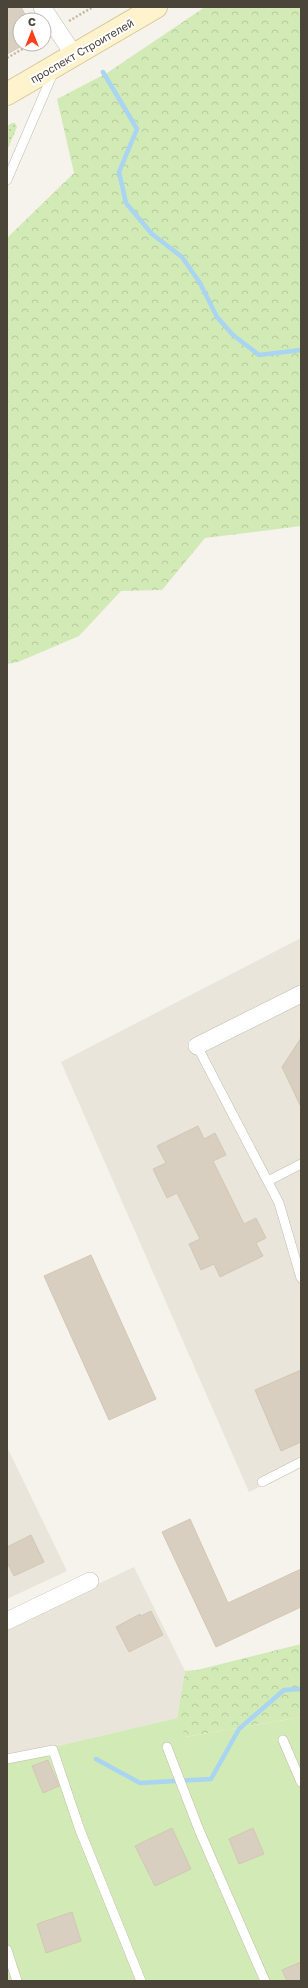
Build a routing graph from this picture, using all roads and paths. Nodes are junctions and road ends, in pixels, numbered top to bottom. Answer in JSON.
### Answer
{"nodes":[{"id":1,"x":42,"y":7,"type":"edge"},
{"id":2,"x":156,"y":7,"type":"edge"},
{"id":3,"x":17,"y":52,"type":"edge"},
{"id":4,"x":7,"y":58,"type":"edge"},
{"id":5,"x":65,"y":60,"type":"junction"},
{"id":6,"x":7,"y":94,"type":"edge"},
{"id":7,"x":7,"y":180,"type":"edge"},
{"id":8,"x":301,"y":994,"type":"edge"},
{"id":9,"x":197,"y":1046,"type":"joint"},
{"id":10,"x":301,"y":1164,"type":"edge"},
{"id":11,"x":268,"y":1181,"type":"junction"},
{"id":12,"x":301,"y":1278,"type":"edge"},
{"id":13,"x":301,"y":1462,"type":"edge"},
{"id":14,"x":262,"y":1482,"type":"dead end"},
{"id":15,"x":90,"y":1581,"type":"dead end"},
{"id":16,"x":7,"y":1621,"type":"edge"},
{"id":17,"x":283,"y":1740,"type":"dead end"},
{"id":18,"x":167,"y":1748,"type":"dead end"},
{"id":19,"x":7,"y":1759,"type":"edge"},
{"id":20,"x":301,"y":1782,"type":"edge"},
{"id":21,"x":7,"y":1950,"type":"edge"},
{"id":22,"x":17,"y":1981,"type":"edge"},
{"id":23,"x":141,"y":1981,"type":"edge"},
{"id":24,"x":265,"y":1981,"type":"edge"}],
"edges":[{"from":1,"to":5,"type":"street"},
{"from":2,"to":5,"type":"main road","name":"проспект Строителей"},
{"from":3,"to":4,"type":"path"},
{"from":5,"to":6,"type":"main road","name":"проспект Строителей"},
{"from":5,"to":7,"type":"lane"},
{"from":8,"to":9,"type":"street"},
{"from":9,"to":11,"type":"lane"},
{"from":10,"to":11,"type":"lane"},
{"from":11,"to":12,"type":"lane"},
{"from":13,"to":14,"type":"lane"},
{"from":15,"to":16,"type":"street"},
{"from":17,"to":20,"type":"lane"},
{"from":18,"to":24,"type":"lane"},
{"from":19,"to":23,"type":"lane"},
{"from":21,"to":22,"type":"lane"}]}
